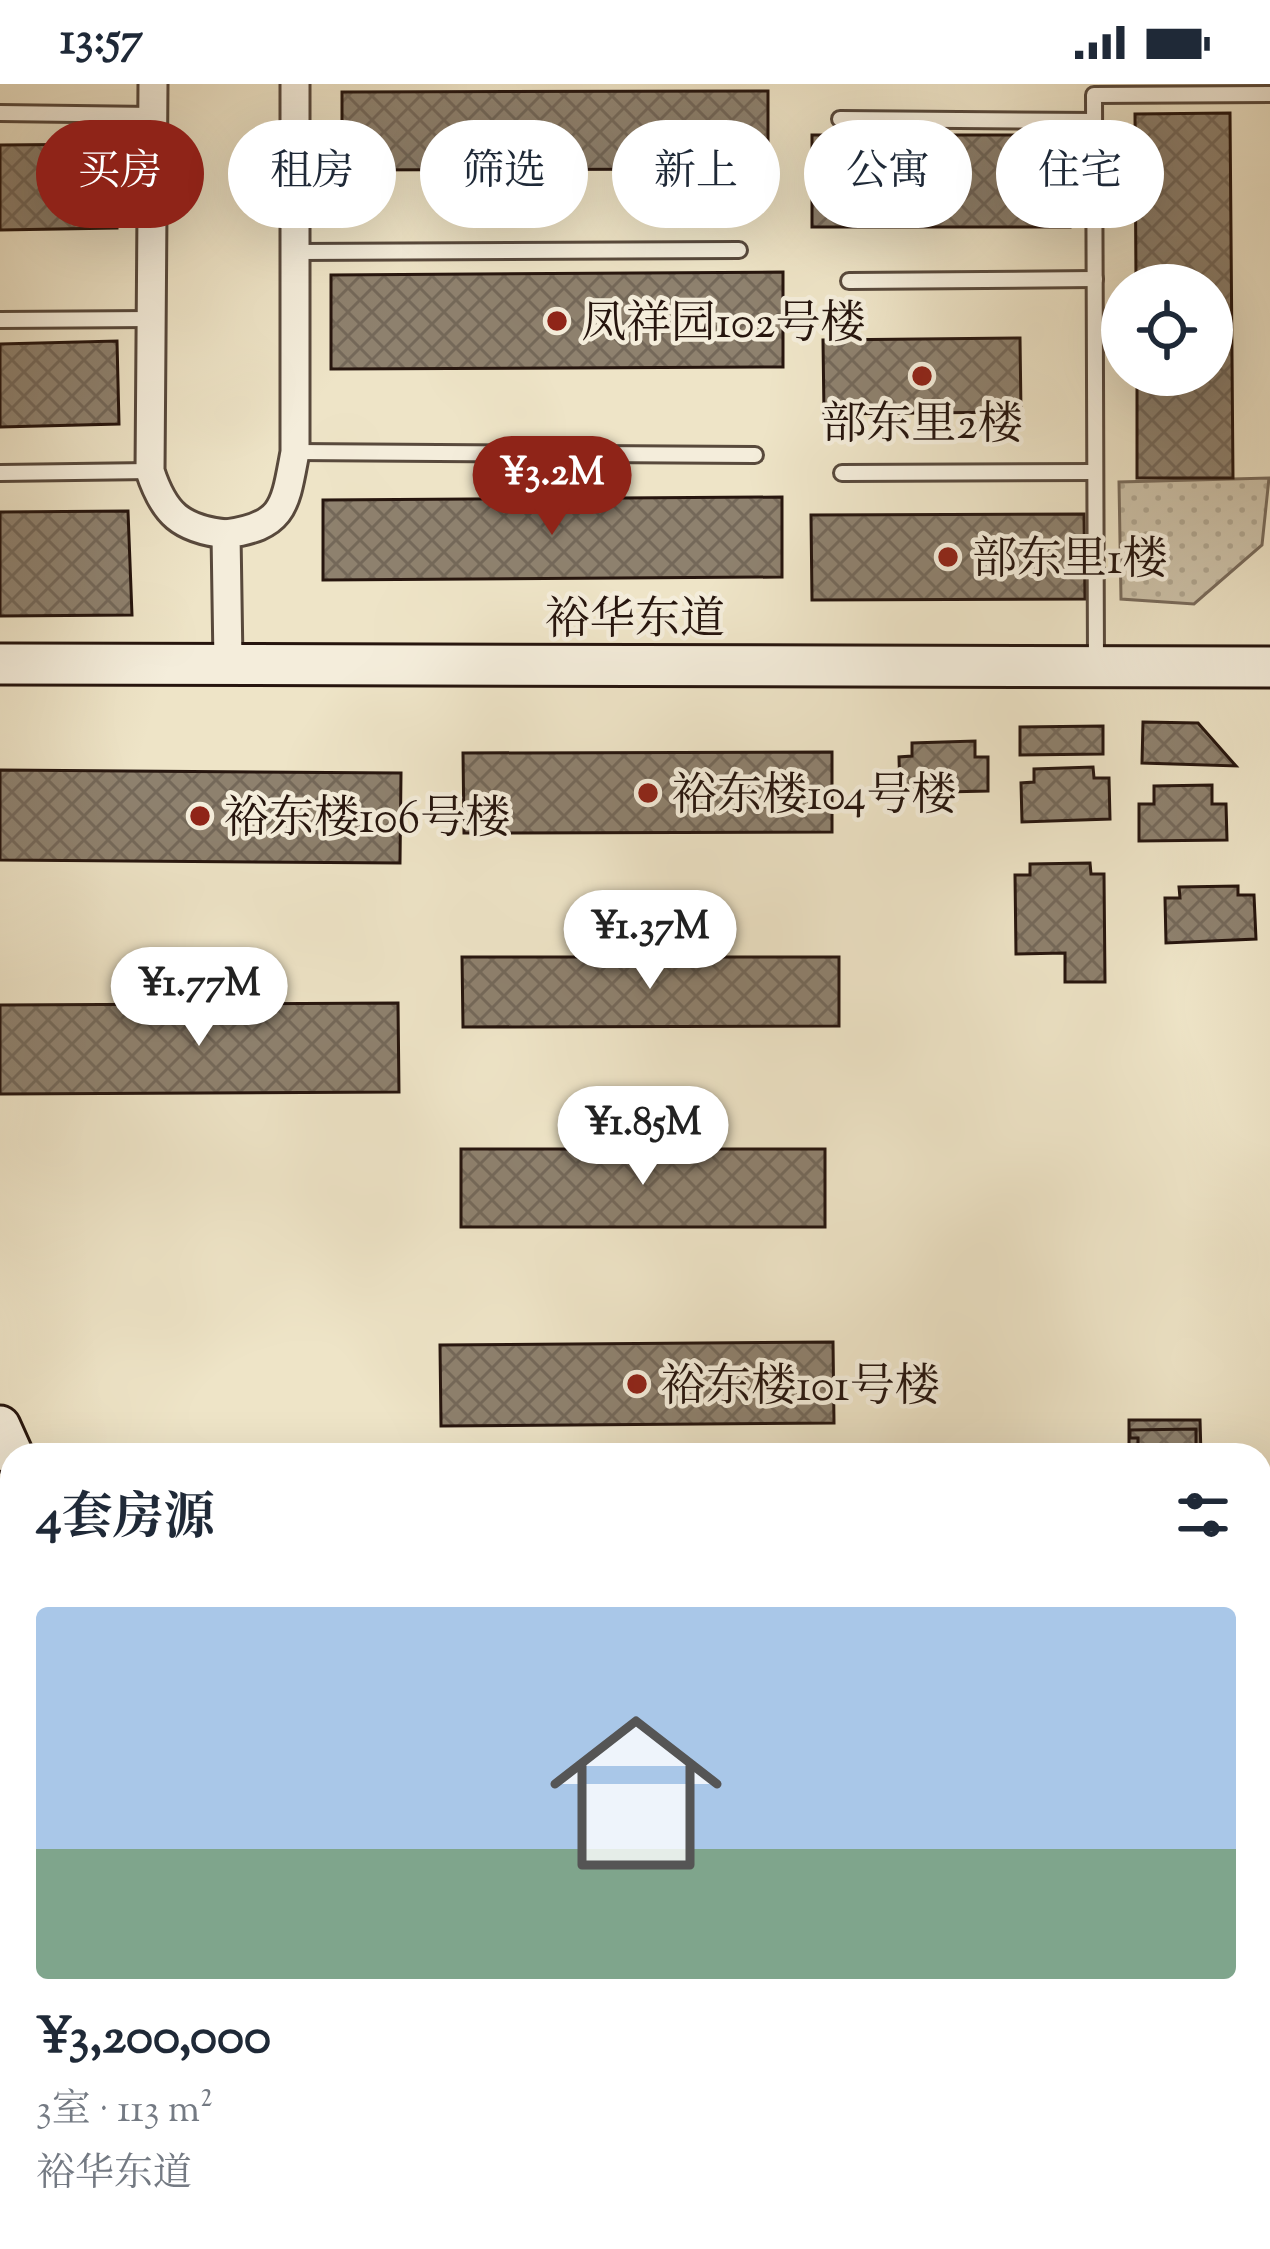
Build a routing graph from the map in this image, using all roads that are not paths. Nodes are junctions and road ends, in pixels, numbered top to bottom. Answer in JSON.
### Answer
{"nodes":[{"id":1,"x":153,"y":84,"type":"edge"},
{"id":2,"x":295,"y":84,"type":"edge"},
{"id":3,"x":1270,"y":94,"type":"edge"},
{"id":4,"x":0,"y":113,"type":"edge"},
{"id":5,"x":152,"y":116,"type":"junction"},
{"id":6,"x":840,"y":119,"type":"dead end"},
{"id":7,"x":996,"y":120,"type":"edge"},
{"id":8,"x":1094,"y":120,"type":"edge"},
{"id":9,"x":1095,"y":228,"type":"edge"},
{"id":10,"x":739,"y":250,"type":"dead end"},
{"id":11,"x":296,"y":252,"type":"junction"},
{"id":12,"x":1095,"y":279,"type":"junction"},
{"id":13,"x":849,"y":281,"type":"dead end"},
{"id":14,"x":0,"y":320,"type":"edge"},
{"id":15,"x":151,"y":320,"type":"junction"},
{"id":16,"x":295,"y":452,"type":"junction"},
{"id":17,"x":755,"y":455,"type":"dead end"},
{"id":18,"x":150,"y":471,"type":"junction"},
{"id":19,"x":0,"y":472,"type":"edge"},
{"id":20,"x":1095,"y":472,"type":"junction"},
{"id":21,"x":842,"y":473,"type":"dead end"},
{"id":22,"x":226,"y":534,"type":"junction"},
{"id":23,"x":227,"y":662,"type":"junction"},
{"id":24,"x":0,"y":664,"type":"edge"},
{"id":25,"x":1096,"y":667,"type":"junction"},
{"id":26,"x":1270,"y":667,"type":"edge"}],
"edges":[{"from":1,"to":5,"type":"street"},
{"from":2,"to":11,"type":"street"},
{"from":3,"to":8,"type":"lane"},
{"from":4,"to":5,"type":"lane"},
{"from":5,"to":15,"type":"street"},
{"from":6,"to":7,"type":"lane"},
{"from":9,"to":12,"type":"lane"},
{"from":10,"to":11,"type":"lane"},
{"from":11,"to":16,"type":"street"},
{"from":12,"to":13,"type":"lane"},
{"from":12,"to":20,"type":"lane"},
{"from":14,"to":15,"type":"lane"},
{"from":15,"to":18,"type":"street"},
{"from":16,"to":17,"type":"lane"},
{"from":16,"to":22,"type":"street"},
{"from":18,"to":19,"type":"lane"},
{"from":18,"to":22,"type":"street"},
{"from":20,"to":21,"type":"lane"},
{"from":20,"to":25,"type":"lane"},
{"from":22,"to":23,"type":"street"},
{"from":23,"to":24,"type":"street","name":"裕华东道"},
{"from":23,"to":25,"type":"street","name":"裕华东道"},
{"from":25,"to":26,"type":"street","name":"裕华东道"}]}
